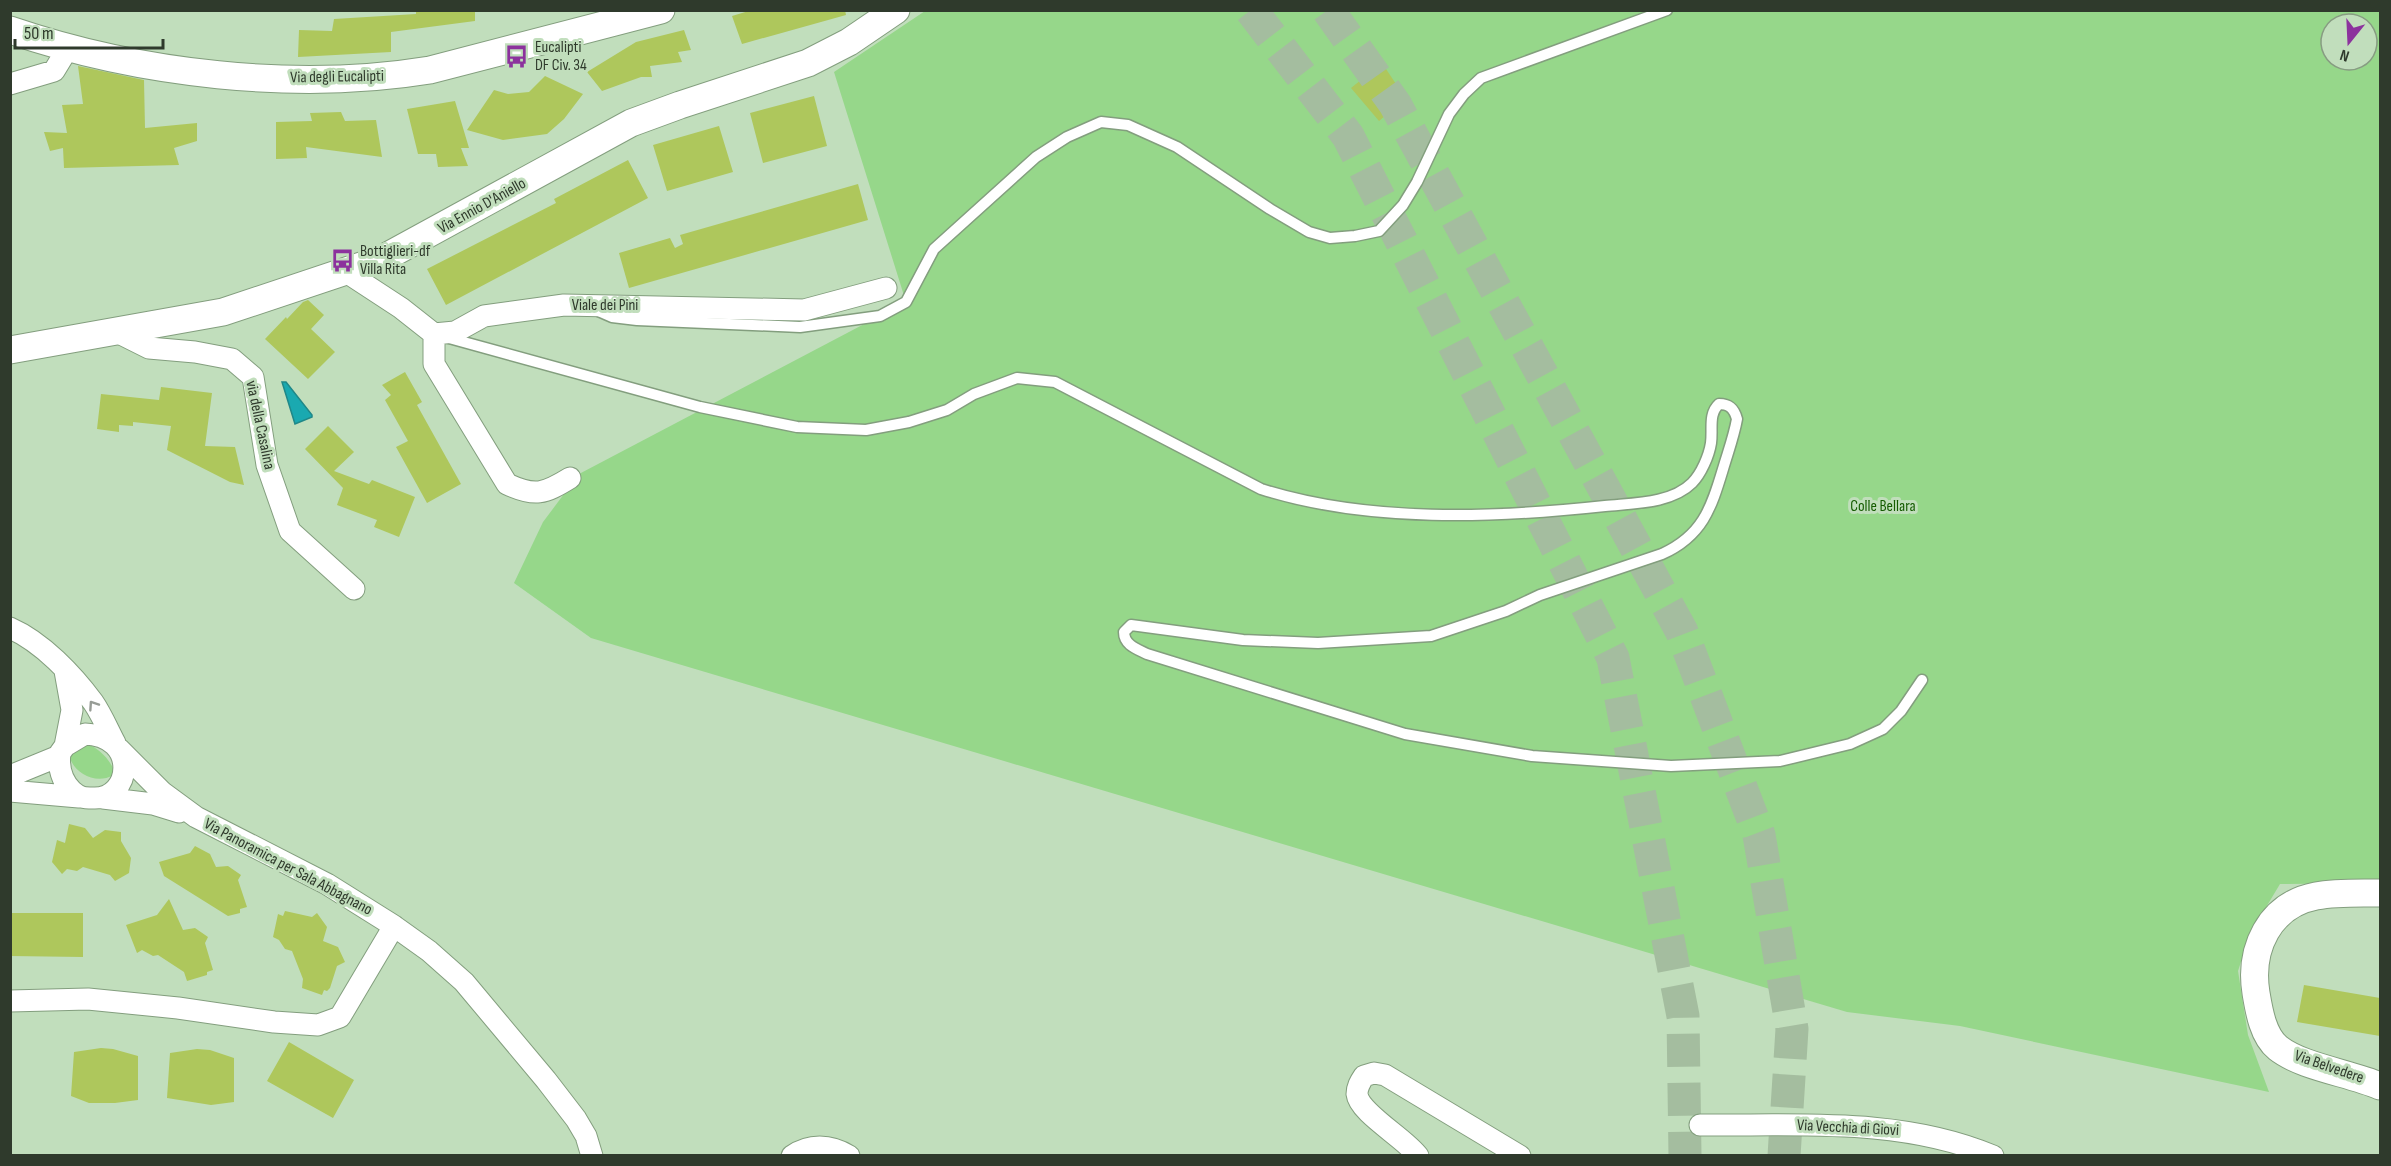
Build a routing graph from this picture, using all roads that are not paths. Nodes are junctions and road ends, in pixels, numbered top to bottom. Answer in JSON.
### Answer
{"nodes":[{"id":1,"x":661,"y":10,"type":"edge"},
{"id":2,"x":896,"y":10,"type":"edge"},
{"id":3,"x":1667,"y":10,"type":"edge"},
{"id":4,"x":10,"y":30,"type":"edge"},
{"id":5,"x":68,"y":48,"type":"junction"},
{"id":6,"x":10,"y":84,"type":"edge"},
{"id":7,"x":346,"y":272,"type":"junction"},
{"id":8,"x":886,"y":288,"type":"dead end"},
{"id":9,"x":591,"y":307,"type":"junction"},
{"id":10,"x":117,"y":332,"type":"junction"},
{"id":11,"x":434,"y":334,"type":"junction"},
{"id":12,"x":10,"y":350,"type":"edge"},
{"id":13,"x":570,"y":478,"type":"dead end"},
{"id":14,"x":354,"y":589,"type":"dead end"},
{"id":15,"x":10,"y":628,"type":"edge"},
{"id":16,"x":65,"y":671,"type":"junction"},
{"id":17,"x":1922,"y":680,"type":"dead end"},
{"id":18,"x":117,"y":746,"type":"junction"},
{"id":19,"x":62,"y":751,"type":"junction"},
{"id":20,"x":10,"y":776,"type":"edge"},
{"id":21,"x":10,"y":791,"type":"edge"},
{"id":22,"x":79,"y":797,"type":"junction"},
{"id":23,"x":103,"y":798,"type":"junction"},
{"id":24,"x":196,"y":817,"type":"junction"},
{"id":25,"x":2380,"y":893,"type":"edge"},
{"id":26,"x":394,"y":926,"type":"junction"},
{"id":27,"x":10,"y":1001,"type":"edge"},
{"id":28,"x":2380,"y":1086,"type":"edge"},
{"id":29,"x":1700,"y":1125,"type":"dead end"},
{"id":30,"x":592,"y":1155,"type":"edge"},
{"id":31,"x":792,"y":1155,"type":"edge"},
{"id":32,"x":849,"y":1155,"type":"edge"},
{"id":33,"x":1418,"y":1155,"type":"edge"},
{"id":34,"x":1520,"y":1155,"type":"edge"},
{"id":35,"x":1993,"y":1155,"type":"edge"}],
"edges":[{"from":1,"to":5,"type":"street","name":"Via degli Eucalipti"},
{"from":2,"to":7,"type":"street","name":"Via Ennio D'Aniello"},
{"from":3,"to":9,"type":"lane"},
{"from":4,"to":5,"type":"street","name":"Via degli Eucalipti"},
{"from":5,"to":6,"type":"street"},
{"from":7,"to":10,"type":"street","name":"Via Ennio D'Aniello"},
{"from":7,"to":11,"type":"street"},
{"from":8,"to":9,"type":"street","name":"Viale dei Pini"},
{"from":9,"to":11,"type":"street","name":"Viale dei Pini"},
{"from":10,"to":12,"type":"street","name":"Via Ennio D'Aniello"},
{"from":10,"to":14,"type":"street","name":"via della Casalina"},
{"from":11,"to":13,"type":"street"},
{"from":11,"to":17,"type":"lane"},
{"from":15,"to":16,"type":"street"},
{"from":18,"to":16,"type":"street","one_way":true},
{"from":16,"to":19,"type":"street"},
{"from":18,"to":19,"type":"street"},
{"from":18,"to":23,"type":"street"},
{"from":18,"to":24,"type":"street","name":"Via Panoramica per Sala Abbagnano"},
{"from":19,"to":20,"type":"street"},
{"from":19,"to":22,"type":"street"},
{"from":21,"to":22,"type":"street"},
{"from":22,"to":23,"type":"street"},
{"from":23,"to":24,"type":"street","name":"Via Panoramica per Sala Abbagnano"},
{"from":24,"to":26,"type":"street","name":"Via Panoramica per Sala Abbagnano"},
{"from":25,"to":28,"type":"street","name":"Via Belvedere"},
{"from":26,"to":27,"type":"street"},
{"from":26,"to":30,"type":"street","name":"Via Panoramica per Sala Abbagnano"},
{"from":29,"to":35,"type":"street","name":"Via Vecchia di Giovi"},
{"from":31,"to":32,"type":"street"},
{"from":33,"to":34,"type":"street"}]}
